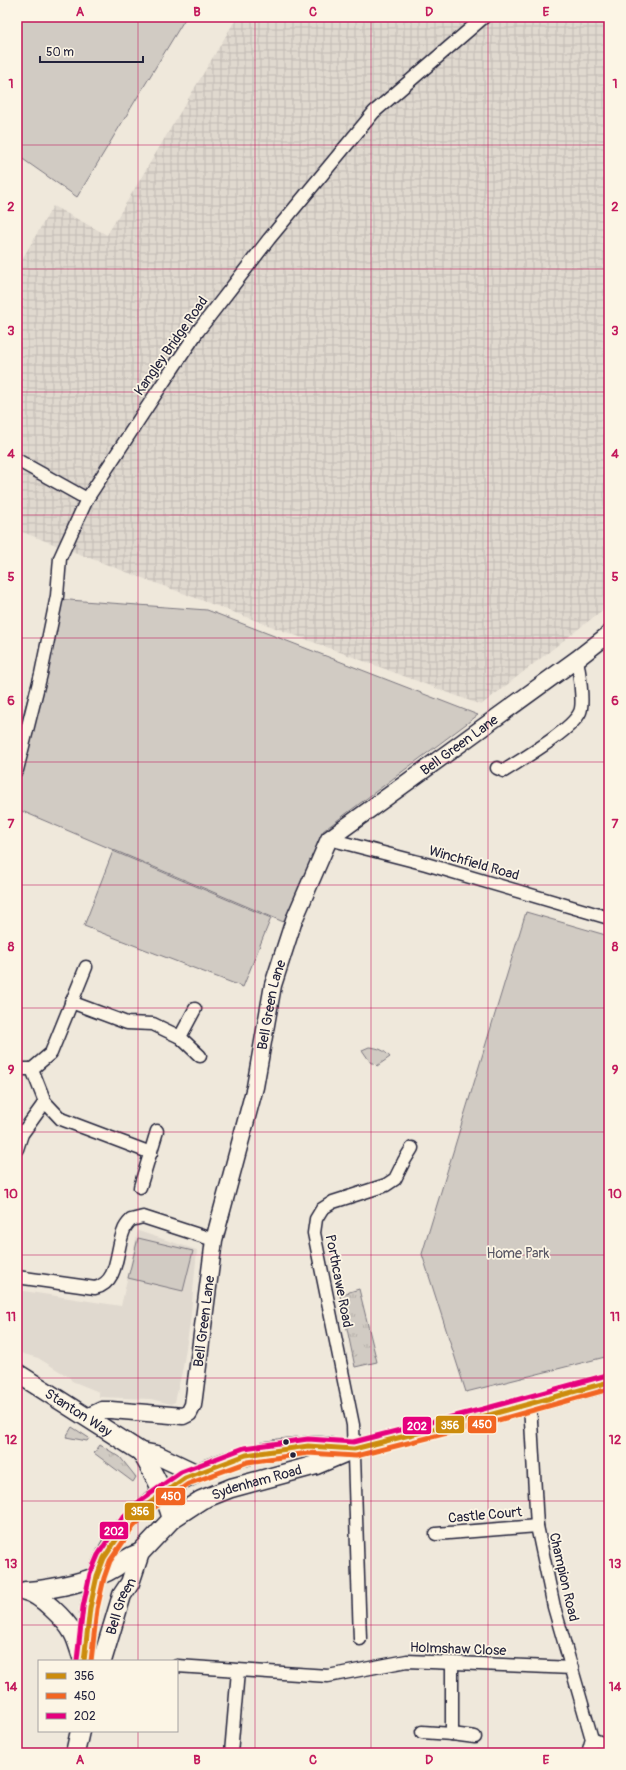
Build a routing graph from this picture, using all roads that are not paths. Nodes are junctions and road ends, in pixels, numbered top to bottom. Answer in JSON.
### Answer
{"nodes":[{"id":1,"x":484,"y":17,"type":"edge"},
{"id":2,"x":17,"y":460,"type":"edge"},
{"id":3,"x":87,"y":499,"type":"junction"},
{"id":4,"x":609,"y":634,"type":"edge"},
{"id":5,"x":577,"y":659,"type":"junction"},
{"id":6,"x":497,"y":768,"type":"dead end"},
{"id":7,"x":17,"y":770,"type":"edge"},
{"id":8,"x":330,"y":839,"type":"junction"},
{"id":9,"x":609,"y":918,"type":"edge"},
{"id":10,"x":86,"y":967,"type":"dead end"},
{"id":11,"x":71,"y":1002,"type":"junction"},
{"id":12,"x":195,"y":1009,"type":"dead end"},
{"id":13,"x":180,"y":1037,"type":"junction"},
{"id":14,"x":200,"y":1056,"type":"dead end"},
{"id":15,"x":17,"y":1069,"type":"edge"},
{"id":16,"x":32,"y":1069,"type":"junction"},
{"id":17,"x":45,"y":1102,"type":"junction"},
{"id":18,"x":157,"y":1131,"type":"dead end"},
{"id":19,"x":412,"y":1148,"type":"dead end"},
{"id":20,"x":17,"y":1149,"type":"edge"},
{"id":21,"x":151,"y":1153,"type":"junction"},
{"id":22,"x":140,"y":1187,"type":"dead end"},
{"id":23,"x":214,"y":1240,"type":"junction"},
{"id":24,"x":17,"y":1277,"type":"edge"},
{"id":25,"x":17,"y":1373,"type":"edge"},
{"id":26,"x":609,"y":1382,"type":"edge"},
{"id":27,"x":530,"y":1404,"type":"junction"},
{"id":28,"x":86,"y":1417,"type":"junction"},
{"id":29,"x":354,"y":1449,"type":"junction"},
{"id":30,"x":141,"y":1452,"type":"junction"},
{"id":31,"x":195,"y":1473,"type":"junction"},
{"id":32,"x":163,"y":1493,"type":"junction"},
{"id":33,"x":177,"y":1515,"type":"junction"},
{"id":34,"x":537,"y":1526,"type":"junction"},
{"id":35,"x":436,"y":1534,"type":"dead end"},
{"id":36,"x":140,"y":1552,"type":"junction"},
{"id":37,"x":97,"y":1576,"type":"junction"},
{"id":38,"x":23,"y":1590,"type":"edge"},
{"id":39,"x":360,"y":1639,"type":"dead end"},
{"id":40,"x":84,"y":1660,"type":"edge"},
{"id":41,"x":84,"y":1660,"type":"edge"},
{"id":42,"x":102,"y":1660,"type":"edge"},
{"id":43,"x":452,"y":1664,"type":"junction"},
{"id":44,"x":178,"y":1666,"type":"edge"},
{"id":45,"x":572,"y":1668,"type":"junction"},
{"id":46,"x":238,"y":1671,"type":"junction"},
{"id":47,"x":80,"y":1732,"type":"edge"},
{"id":48,"x":422,"y":1732,"type":"dead end"},
{"id":49,"x":452,"y":1734,"type":"junction"},
{"id":50,"x":475,"y":1737,"type":"dead end"},
{"id":51,"x":592,"y":1739,"type":"junction"},
{"id":52,"x":609,"y":1746,"type":"edge"},
{"id":53,"x":75,"y":1753,"type":"edge"},
{"id":54,"x":231,"y":1753,"type":"edge"},
{"id":55,"x":588,"y":1753,"type":"edge"}],
"edges":[{"from":1,"to":3,"type":"street","name":"Kangley Bridge Road"},
{"from":2,"to":3,"type":"street"},
{"from":3,"to":7,"type":"street","name":"Kangley Bridge Road"},
{"from":4,"to":5,"type":"street","name":"Bell Green Lane"},
{"from":5,"to":6,"type":"street"},
{"from":5,"to":8,"type":"street","name":"Bell Green Lane"},
{"from":8,"to":9,"type":"street","name":"Winchfield Road"},
{"from":8,"to":23,"type":"street","name":"Bell Green Lane"},
{"from":10,"to":11,"type":"street"},
{"from":11,"to":13,"type":"street"},
{"from":11,"to":16,"type":"street"},
{"from":12,"to":13,"type":"street"},
{"from":13,"to":14,"type":"street"},
{"from":15,"to":16,"type":"street"},
{"from":16,"to":17,"type":"street"},
{"from":17,"to":20,"type":"street"},
{"from":17,"to":21,"type":"street"},
{"from":18,"to":21,"type":"street"},
{"from":19,"to":29,"type":"street","name":"Porthcawe Road"},
{"from":21,"to":22,"type":"street"},
{"from":23,"to":24,"type":"street"},
{"from":23,"to":28,"type":"street","name":"Bell Green Lane"},
{"from":25,"to":28,"type":"main road","name":"Stanton Way"},
{"from":26,"to":27,"type":"main road","name":"Sydenham Road"},
{"from":27,"to":29,"type":"main road","name":"Sydenham Road"},
{"from":27,"to":34,"type":"street","name":"Champion Road"},
{"from":28,"to":30,"type":"main road","name":"Stanton Way"},
{"from":29,"to":31,"type":"main road","name":"Sydenham Road"},
{"from":29,"to":33,"type":"main road","name":"Sydenham Road"},
{"from":29,"to":39,"type":"street","name":"Porthcawe Road"},
{"from":30,"to":31,"type":"main road","name":"Stanton Way"},
{"from":30,"to":32,"type":"main road","name":"Stanton Way"},
{"from":31,"to":32,"type":"main road","name":"Sydenham Road"},
{"from":32,"to":33,"type":"main road","name":"Stanton Way"},
{"from":32,"to":37,"type":"main road","name":"Sydenham Road"},
{"from":33,"to":36,"type":"main road","name":"Sydenham Road"},
{"from":34,"to":35,"type":"street","name":"Castle Court"},
{"from":34,"to":45,"type":"street","name":"Champion Road"},
{"from":36,"to":37,"type":"main road"},
{"from":36,"to":42,"type":"main road","name":"Bell Green"},
{"from":37,"to":38,"type":"main road"},
{"from":37,"to":40,"type":"main road","name":"Sydenham Road"},
{"from":38,"to":41,"type":"main road"},
{"from":43,"to":45,"type":"street","name":"Holmshaw Close"},
{"from":43,"to":46,"type":"street","name":"Holmshaw Close"},
{"from":43,"to":49,"type":"street"},
{"from":44,"to":46,"type":"street","name":"Holmshaw Close"},
{"from":45,"to":51,"type":"street","name":"Champion Road"},
{"from":46,"to":54,"type":"street"},
{"from":47,"to":53,"type":"main road"},
{"from":48,"to":49,"type":"street"},
{"from":49,"to":50,"type":"street"},
{"from":51,"to":52,"type":"street"},
{"from":51,"to":55,"type":"street"}]}
